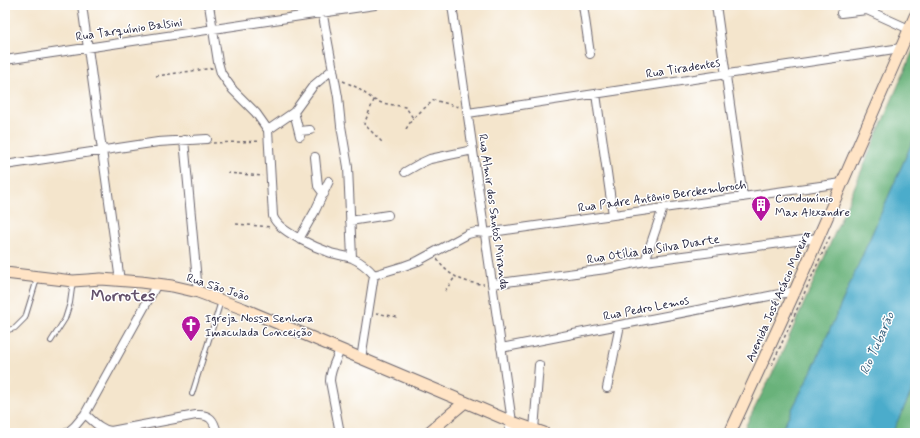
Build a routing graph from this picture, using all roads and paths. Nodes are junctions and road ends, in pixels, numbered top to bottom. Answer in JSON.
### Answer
{"nodes":[{"id":1,"x":82,"y":5,"type":"edge"},
{"id":2,"x":209,"y":5,"type":"edge"},
{"id":3,"x":375,"y":5,"type":"edge"},
{"id":4,"x":452,"y":5,"type":"edge"},
{"id":5,"x":583,"y":5,"type":"edge"},
{"id":6,"x":716,"y":5,"type":"edge"},
{"id":7,"x":321,"y":9,"type":"edge"},
{"id":8,"x":841,"y":13,"type":"dead end"},
{"id":9,"x":915,"y":16,"type":"edge"},
{"id":10,"x":213,"y":29,"type":"junction"},
{"id":11,"x":909,"y":29,"type":"junction"},
{"id":12,"x":88,"y":48,"type":"junction"},
{"id":13,"x":901,"y":48,"type":"junction"},
{"id":14,"x":590,"y":54,"type":"dead end"},
{"id":15,"x":5,"y":60,"type":"edge"},
{"id":16,"x":219,"y":67,"type":"junction"},
{"id":17,"x":333,"y":73,"type":"junction"},
{"id":18,"x":726,"y":74,"type":"junction"},
{"id":19,"x":156,"y":76,"type":"dead end"},
{"id":20,"x":596,"y":94,"type":"junction"},
{"id":21,"x":374,"y":100,"type":"junction"},
{"id":22,"x":467,"y":111,"type":"junction"},
{"id":23,"x":294,"y":112,"type":"junction"},
{"id":24,"x":413,"y":118,"type":"junction"},
{"id":25,"x":406,"y":129,"type":"dead end"},
{"id":26,"x":268,"y":130,"type":"junction"},
{"id":27,"x":310,"y":130,"type":"dead end"},
{"id":28,"x":207,"y":139,"type":"joint"},
{"id":29,"x":184,"y":140,"type":"junction"},
{"id":30,"x":269,"y":141,"type":"junction"},
{"id":31,"x":382,"y":143,"type":"dead end"},
{"id":32,"x":102,"y":150,"type":"junction"},
{"id":33,"x":473,"y":150,"type":"junction"},
{"id":34,"x":315,"y":157,"type":"dead end"},
{"id":35,"x":5,"y":165,"type":"edge"},
{"id":36,"x":405,"y":172,"type":"dead end"},
{"id":37,"x":227,"y":173,"type":"dead end"},
{"id":38,"x":271,"y":176,"type":"junction"},
{"id":39,"x":329,"y":180,"type":"dead end"},
{"id":40,"x":842,"y":183,"type":"junction"},
{"id":41,"x":324,"y":194,"type":"junction"},
{"id":42,"x":743,"y":197,"type":"junction"},
{"id":43,"x":663,"y":208,"type":"junction"},
{"id":44,"x":388,"y":215,"type":"dead end"},
{"id":45,"x":613,"y":215,"type":"junction"},
{"id":46,"x":350,"y":221,"type":"junction"},
{"id":47,"x":276,"y":223,"type":"junction"},
{"id":48,"x":236,"y":224,"type":"dead end"},
{"id":49,"x":485,"y":233,"type":"junction"},
{"id":50,"x":818,"y":238,"type":"junction"},
{"id":51,"x":299,"y":239,"type":"junction"},
{"id":52,"x":433,"y":253,"type":"junction"},
{"id":53,"x":352,"y":258,"type":"junction"},
{"id":54,"x":645,"y":261,"type":"junction"},
{"id":55,"x":5,"y":273,"type":"edge"},
{"id":56,"x":374,"y":275,"type":"junction"},
{"id":57,"x":38,"y":276,"type":"junction"},
{"id":58,"x":455,"y":277,"type":"junction"},
{"id":59,"x":73,"y":281,"type":"junction"},
{"id":60,"x":120,"y":281,"type":"junction"},
{"id":61,"x":157,"y":284,"type":"junction"},
{"id":62,"x":492,"y":284,"type":"junction"},
{"id":63,"x":445,"y":291,"type":"dead end"},
{"id":64,"x":795,"y":291,"type":"junction"},
{"id":65,"x":198,"y":292,"type":"junction"},
{"id":66,"x":221,"y":300,"type":"junction"},
{"id":67,"x":368,"y":311,"type":"junction"},
{"id":68,"x":397,"y":317,"type":"dead end"},
{"id":69,"x":620,"y":325,"type":"junction"},
{"id":70,"x":5,"y":331,"type":"edge"},
{"id":71,"x":51,"y":341,"type":"dead end"},
{"id":72,"x":501,"y":348,"type":"junction"},
{"id":73,"x":340,"y":350,"type":"junction"},
{"id":74,"x":361,"y":359,"type":"junction"},
{"id":75,"x":539,"y":365,"type":"dead end"},
{"id":76,"x":606,"y":388,"type":"dead end"},
{"id":77,"x":192,"y":394,"type":"dead end"},
{"id":78,"x":465,"y":402,"type":"junction"},
{"id":79,"x":85,"y":414,"type":"junction"},
{"id":80,"x":512,"y":422,"type":"junction"},
{"id":81,"x":539,"y":431,"type":"edge"},
{"id":82,"x":67,"y":433,"type":"edge"},
{"id":83,"x":217,"y":433,"type":"edge"},
{"id":84,"x":340,"y":433,"type":"edge"},
{"id":85,"x":428,"y":433,"type":"edge"},
{"id":86,"x":508,"y":433,"type":"edge"},
{"id":87,"x":730,"y":433,"type":"edge"}],
"edges":[{"from":1,"to":12,"type":"street"},
{"from":2,"to":10,"type":"street"},
{"from":3,"to":7,"type":"street","name":"Rua Tarquínio Balsini"},
{"from":4,"to":22,"type":"street","name":"Rua Almir dos Santos Miranda"},
{"from":5,"to":14,"type":"street"},
{"from":6,"to":18,"type":"street"},
{"from":7,"to":10,"type":"street","name":"Rua Tarquínio Balsini"},
{"from":7,"to":17,"type":"street"},
{"from":8,"to":11,"type":"street"},
{"from":9,"to":11,"type":"main road","name":"Avenida José Acácio Moreira"},
{"from":10,"to":12,"type":"street","name":"Rua Tarquínio Balsini"},
{"from":10,"to":16,"type":"street"},
{"from":11,"to":13,"type":"main road","name":"Avenida José Acácio Moreira"},
{"from":12,"to":15,"type":"street","name":"Rua Tarquínio Balsini"},
{"from":12,"to":32,"type":"street"},
{"from":13,"to":18,"type":"street","name":"Rua Tiradentes"},
{"from":13,"to":40,"type":"main road","name":"Avenida José Acácio Moreira"},
{"from":16,"to":19,"type":"path"},
{"from":16,"to":26,"type":"street"},
{"from":17,"to":21,"type":"path"},
{"from":17,"to":23,"type":"street"},
{"from":17,"to":46,"type":"street"},
{"from":18,"to":20,"type":"street","name":"Rua Tiradentes"},
{"from":18,"to":42,"type":"street"},
{"from":20,"to":22,"type":"street","name":"Rua Tiradentes"},
{"from":20,"to":45,"type":"street"},
{"from":21,"to":24,"type":"path"},
{"from":21,"to":31,"type":"path"},
{"from":22,"to":24,"type":"path"},
{"from":22,"to":33,"type":"street","name":"Rua Almir dos Santos Miranda"},
{"from":23,"to":26,"type":"street"},
{"from":23,"to":27,"type":"street"},
{"from":24,"to":25,"type":"path"},
{"from":26,"to":30,"type":"street"},
{"from":28,"to":29,"type":"street"},
{"from":28,"to":30,"type":"path"},
{"from":29,"to":32,"type":"street"},
{"from":29,"to":65,"type":"street"},
{"from":30,"to":38,"type":"street"},
{"from":32,"to":35,"type":"street"},
{"from":32,"to":60,"type":"street"},
{"from":33,"to":36,"type":"street"},
{"from":33,"to":49,"type":"street","name":"Rua Almir dos Santos Miranda"},
{"from":34,"to":41,"type":"street"},
{"from":37,"to":38,"type":"path"},
{"from":38,"to":47,"type":"street"},
{"from":39,"to":41,"type":"street"},
{"from":40,"to":42,"type":"street","name":"Rua Padre Antônio Berckembroch"},
{"from":40,"to":50,"type":"main road","name":"Avenida José Acácio Moreira"},
{"from":41,"to":51,"type":"street"},
{"from":42,"to":43,"type":"street","name":"Rua Padre Antônio Berckembroch"},
{"from":43,"to":45,"type":"street","name":"Rua Padre Antônio Berckembroch"},
{"from":43,"to":54,"type":"street"},
{"from":44,"to":46,"type":"street"},
{"from":45,"to":49,"type":"street","name":"Rua Padre Antônio Berckembroch"},
{"from":46,"to":53,"type":"street"},
{"from":47,"to":48,"type":"path"},
{"from":47,"to":51,"type":"street"},
{"from":49,"to":52,"type":"street","name":"Rua Padre Antônio Berckembroch"},
{"from":49,"to":62,"type":"street","name":"Rua Almir dos Santos Miranda"},
{"from":50,"to":54,"type":"street","name":"Rua Otília da Silva Duarte"},
{"from":50,"to":64,"type":"main road","name":"Avenida José Acácio Moreira"},
{"from":51,"to":53,"type":"street"},
{"from":52,"to":56,"type":"street","name":"Rua Padre Antônio Berckembroch"},
{"from":52,"to":58,"type":"path"},
{"from":53,"to":56,"type":"street"},
{"from":54,"to":62,"type":"street","name":"Rua Otília da Silva Duarte"},
{"from":55,"to":57,"type":"main road","name":"Rua São João"},
{"from":56,"to":67,"type":"street"},
{"from":57,"to":59,"type":"main road","name":"Rua São João"},
{"from":57,"to":70,"type":"lane"},
{"from":58,"to":62,"type":"path"},
{"from":58,"to":63,"type":"path"},
{"from":59,"to":60,"type":"main road","name":"Rua São João"},
{"from":59,"to":71,"type":"lane"},
{"from":60,"to":61,"type":"main road","name":"Rua São João"},
{"from":61,"to":65,"type":"main road","name":"Rua São João"},
{"from":61,"to":79,"type":"street"},
{"from":62,"to":72,"type":"street","name":"Rua Almir dos Santos Miranda"},
{"from":64,"to":69,"type":"street","name":"Rua Pedro Lemos"},
{"from":64,"to":87,"type":"main road","name":"Avenida José Acácio Moreira"},
{"from":65,"to":66,"type":"main road","name":"Rua São João"},
{"from":66,"to":73,"type":"main road","name":"Rua São João"},
{"from":66,"to":77,"type":"lane"},
{"from":67,"to":68,"type":"path"},
{"from":67,"to":74,"type":"street"},
{"from":69,"to":72,"type":"street","name":"Rua Pedro Lemos"},
{"from":69,"to":76,"type":"street"},
{"from":72,"to":80,"type":"street","name":"Rua Almir dos Santos Miranda"},
{"from":73,"to":74,"type":"main road","name":"Rua São João"},
{"from":73,"to":84,"type":"street"},
{"from":74,"to":78,"type":"main road","name":"Rua São João"},
{"from":75,"to":81,"type":"street"},
{"from":78,"to":80,"type":"main road","name":"Rua São João"},
{"from":78,"to":85,"type":"main road"},
{"from":79,"to":82,"type":"street"},
{"from":79,"to":83,"type":"street"},
{"from":80,"to":81,"type":"main road","name":"Rua São João"},
{"from":80,"to":86,"type":"street"}]}
